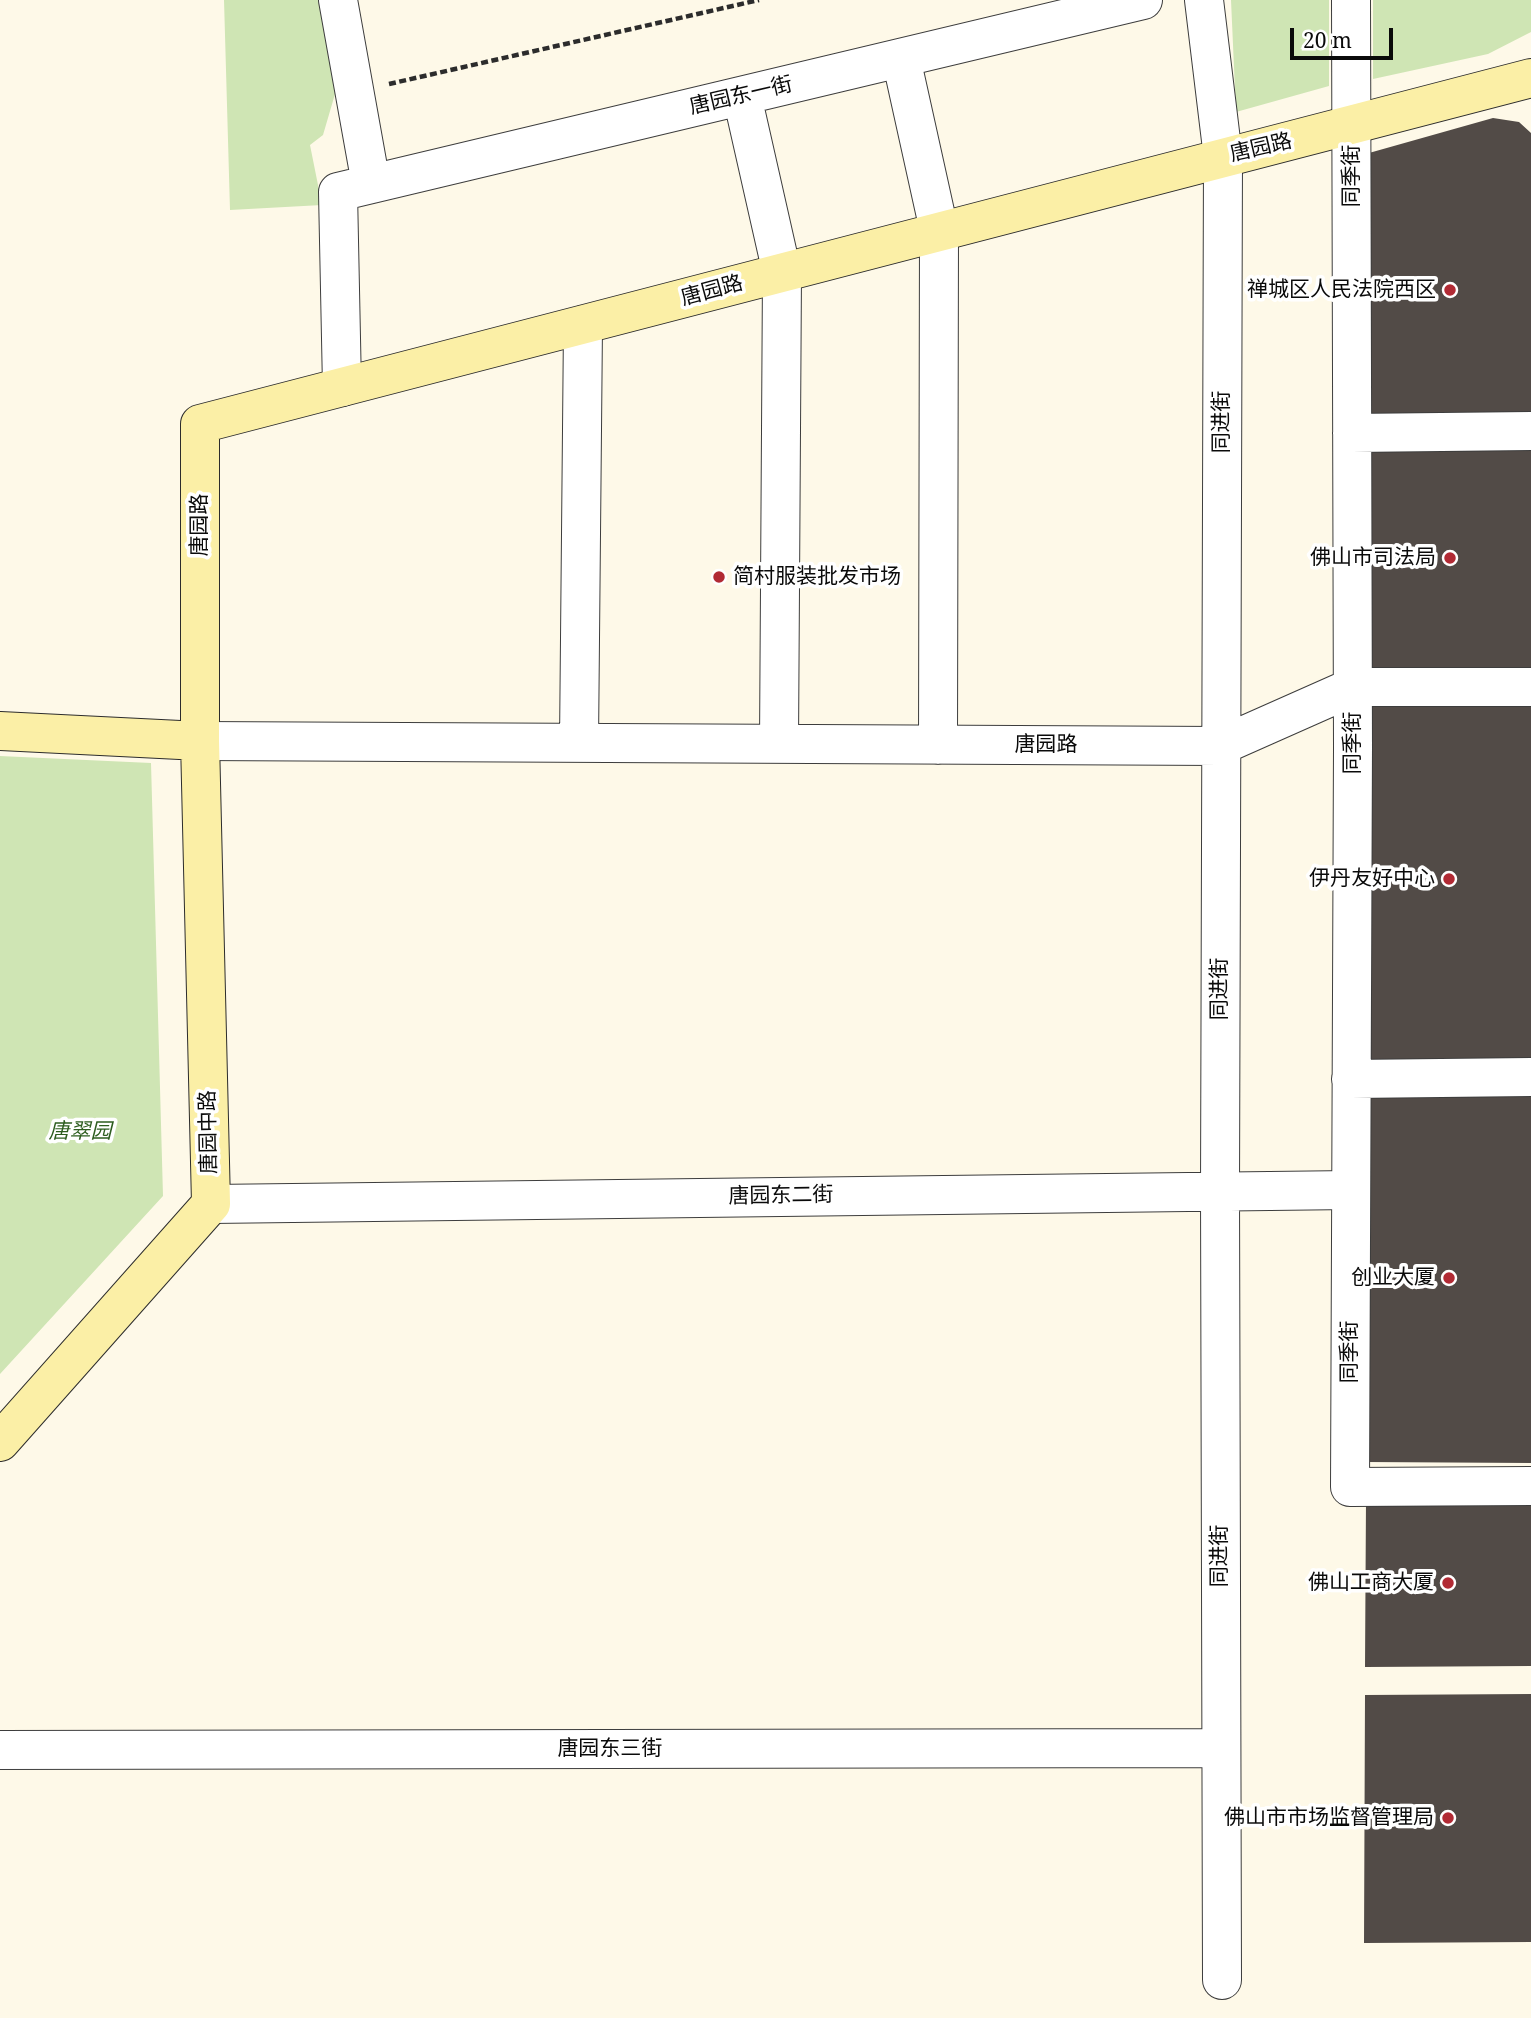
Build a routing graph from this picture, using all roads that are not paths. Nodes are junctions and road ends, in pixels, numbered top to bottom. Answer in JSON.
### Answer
{"nodes":[{"id":1,"x":338,"y":0,"type":"edge"},
{"id":2,"x":1140,"y":0,"type":"edge"},
{"id":3,"x":1204,"y":0,"type":"edge"},
{"id":4,"x":1351,"y":0,"type":"edge"},
{"id":5,"x":901,"y":58,"type":"junction"},
{"id":6,"x":1531,"y":78,"type":"edge"},
{"id":7,"x":742,"y":96,"type":"junction"},
{"id":8,"x":1352,"y":126,"type":"junction"},
{"id":9,"x":1223,"y":157,"type":"junction"},
{"id":10,"x":355,"y":188,"type":"junction"},
{"id":11,"x":939,"y":230,"type":"junction"},
{"id":12,"x":782,"y":273,"type":"junction"},
{"id":13,"x":583,"y":326,"type":"junction"},
{"id":14,"x":342,"y":387,"type":"junction"},
{"id":15,"x":1531,"y":431,"type":"edge"},
{"id":16,"x":1352,"y":433,"type":"junction"},
{"id":17,"x":1353,"y":687,"type":"junction"},
{"id":18,"x":1531,"y":687,"type":"edge"},
{"id":19,"x":0,"y":732,"type":"edge"},
{"id":20,"x":200,"y":741,"type":"junction"},
{"id":21,"x":579,"y":743,"type":"junction"},
{"id":22,"x":779,"y":743,"type":"junction"},
{"id":23,"x":938,"y":745,"type":"junction"},
{"id":24,"x":1220,"y":746,"type":"junction"},
{"id":25,"x":1531,"y":1077,"type":"edge"},
{"id":26,"x":1351,"y":1079,"type":"junction"},
{"id":27,"x":1351,"y":1190,"type":"junction"},
{"id":28,"x":1220,"y":1191,"type":"junction"},
{"id":29,"x":211,"y":1204,"type":"junction"},
{"id":30,"x":0,"y":1443,"type":"edge"},
{"id":31,"x":1531,"y":1486,"type":"edge"},
{"id":32,"x":1220,"y":1748,"type":"junction"},
{"id":33,"x":0,"y":1750,"type":"edge"},
{"id":34,"x":1222,"y":1980,"type":"dead end"}],
"edges":[{"from":1,"to":10,"type":"street"},
{"from":2,"to":5,"type":"street","name":"唐园东一街"},
{"from":3,"to":9,"type":"street","name":"同进街"},
{"from":4,"to":8,"type":"street","name":"同季街"},
{"from":5,"to":7,"type":"street","name":"唐园东一街"},
{"from":5,"to":11,"type":"street"},
{"from":6,"to":8,"type":"street","name":"唐园路"},
{"from":7,"to":10,"type":"street","name":"唐园东一街"},
{"from":7,"to":12,"type":"street"},
{"from":8,"to":9,"type":"street","name":"唐园路"},
{"from":8,"to":16,"type":"street","name":"同季街"},
{"from":9,"to":11,"type":"street","name":"唐园路"},
{"from":9,"to":24,"type":"street","name":"同进街"},
{"from":10,"to":14,"type":"street"},
{"from":11,"to":12,"type":"street","name":"唐园路"},
{"from":11,"to":23,"type":"street"},
{"from":12,"to":13,"type":"street","name":"唐园路"},
{"from":12,"to":22,"type":"street"},
{"from":13,"to":14,"type":"street","name":"唐园路"},
{"from":13,"to":21,"type":"street"},
{"from":14,"to":20,"type":"street","name":"唐园路"},
{"from":15,"to":16,"type":"street"},
{"from":16,"to":17,"type":"street","name":"同季街"},
{"from":17,"to":18,"type":"street"},
{"from":17,"to":24,"type":"street"},
{"from":17,"to":26,"type":"street","name":"同季街"},
{"from":19,"to":20,"type":"street","name":"唐园路"},
{"from":20,"to":21,"type":"street","name":"唐园路"},
{"from":20,"to":29,"type":"street","name":"唐园中路"},
{"from":21,"to":22,"type":"street","name":"唐园路"},
{"from":22,"to":23,"type":"street","name":"唐园路"},
{"from":23,"to":24,"type":"street","name":"唐园路"},
{"from":24,"to":28,"type":"street","name":"同进街"},
{"from":25,"to":26,"type":"street"},
{"from":26,"to":27,"type":"street","name":"同季街"},
{"from":27,"to":28,"type":"street","name":"唐园东二街"},
{"from":27,"to":31,"type":"street","name":"同季街"},
{"from":28,"to":29,"type":"street","name":"唐园东二街"},
{"from":28,"to":32,"type":"street","name":"同进街"},
{"from":29,"to":30,"type":"street","name":"唐园中路"},
{"from":32,"to":33,"type":"street","name":"唐园东三街"},
{"from":32,"to":34,"type":"street","name":"同进街"}]}
